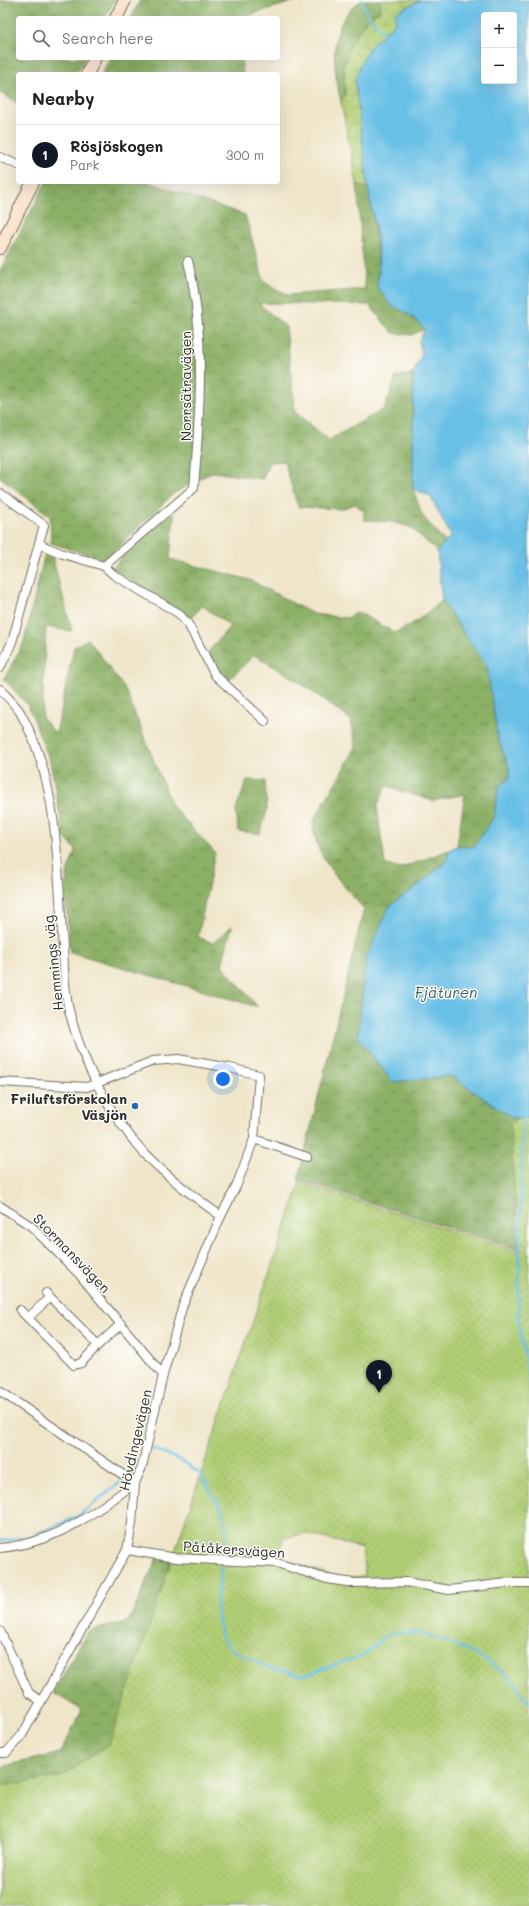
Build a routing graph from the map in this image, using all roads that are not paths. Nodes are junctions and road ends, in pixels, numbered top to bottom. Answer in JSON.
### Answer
{"nodes":[{"id":1,"x":125,"y":0,"type":"edge"},
{"id":2,"x":117,"y":16,"type":"edge"},
{"id":3,"x":94,"y":60,"type":"edge"},
{"id":4,"x":88,"y":72,"type":"edge"},
{"id":5,"x":0,"y":157,"type":"edge"},
{"id":6,"x":16,"y":164,"type":"edge"},
{"id":7,"x":32,"y":184,"type":"edge"},
{"id":8,"x":0,"y":248,"type":"edge"},
{"id":9,"x":188,"y":261,"type":"dead end"},
{"id":10,"x":0,"y":493,"type":"edge"},
{"id":11,"x":39,"y":544,"type":"junction"},
{"id":12,"x":104,"y":566,"type":"junction"},
{"id":13,"x":0,"y":668,"type":"edge"},
{"id":14,"x":0,"y":689,"type":"edge"},
{"id":15,"x":265,"y":721,"type":"dead end"},
{"id":16,"x":0,"y":1082,"type":"edge"},
{"id":17,"x":97,"y":1084,"type":"junction"},
{"id":18,"x":254,"y":1140,"type":"junction"},
{"id":19,"x":307,"y":1156,"type":"dead end"},
{"id":20,"x":0,"y":1206,"type":"edge"},
{"id":21,"x":221,"y":1216,"type":"junction"},
{"id":22,"x":20,"y":1310,"type":"dead end"},
{"id":23,"x":28,"y":1318,"type":"junction"},
{"id":24,"x":121,"y":1324,"type":"junction"},
{"id":25,"x":98,"y":1345,"type":"junction"},
{"id":26,"x":163,"y":1375,"type":"junction"},
{"id":27,"x":0,"y":1391,"type":"edge"},
{"id":28,"x":135,"y":1483,"type":"junction"},
{"id":29,"x":0,"y":1548,"type":"edge"},
{"id":30,"x":127,"y":1550,"type":"junction"},
{"id":31,"x":529,"y":1583,"type":"edge"},
{"id":32,"x":0,"y":1632,"type":"edge"},
{"id":33,"x":41,"y":1700,"type":"junction"},
{"id":34,"x":3,"y":1753,"type":"edge"}],
"edges":[{"from":1,"to":2,"type":"street"},
{"from":3,"to":4,"type":"street"},
{"from":5,"to":6,"type":"street"},
{"from":7,"to":8,"type":"street"},
{"from":9,"to":12,"type":"street","name":"Norrsätravägen"},
{"from":10,"to":11,"type":"street"},
{"from":11,"to":12,"type":"street"},
{"from":11,"to":13,"type":"street"},
{"from":12,"to":15,"type":"street"},
{"from":14,"to":17,"type":"street","name":"Hemmings väg"},
{"from":16,"to":17,"type":"street"},
{"from":17,"to":18,"type":"street","name":"Hövdingevägen"},
{"from":17,"to":21,"type":"street","name":"Hemmings väg"},
{"from":18,"to":19,"type":"street"},
{"from":18,"to":21,"type":"street","name":"Hövdingevägen"},
{"from":20,"to":24,"type":"street","name":"Stormansvägen"},
{"from":21,"to":26,"type":"street","name":"Hövdingevägen"},
{"from":22,"to":23,"type":"street"},
{"from":23,"to":25,"type":"street"},
{"from":23,"to":25,"type":"street"},
{"from":24,"to":25,"type":"street"},
{"from":24,"to":26,"type":"street","name":"Stormansvägen"},
{"from":26,"to":28,"type":"street","name":"Hövdingevägen"},
{"from":27,"to":28,"type":"street"},
{"from":28,"to":29,"type":"street"},
{"from":28,"to":30,"type":"street","name":"Hövdingevägen"},
{"from":30,"to":31,"type":"street","name":"Påtåkersvägen"},
{"from":30,"to":33,"type":"street","name":"Hövdingevägen"},
{"from":32,"to":33,"type":"street"},
{"from":33,"to":34,"type":"street","name":"Hövdingevägen"}]}
